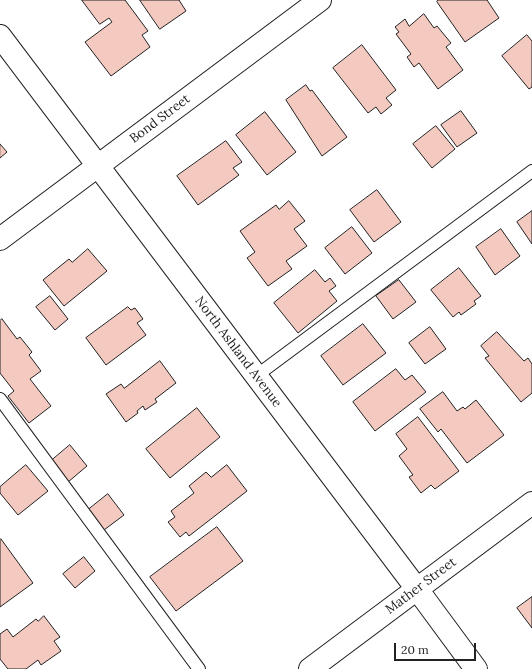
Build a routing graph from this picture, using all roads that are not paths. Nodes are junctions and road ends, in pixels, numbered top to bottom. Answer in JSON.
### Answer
{"nodes":[{"id":1,"x":320,"y":0,"type":"edge"},
{"id":2,"x":0,"y":36,"type":"edge"},
{"id":3,"x":98,"y":166,"type":"junction"},
{"id":4,"x":532,"y":171,"type":"edge"},
{"id":5,"x":0,"y":239,"type":"edge"},
{"id":6,"x":256,"y":376,"type":"junction"},
{"id":7,"x":0,"y":399,"type":"edge"},
{"id":8,"x":532,"y":503,"type":"edge"},
{"id":9,"x":417,"y":589,"type":"junction"},
{"id":10,"x":199,"y":669,"type":"edge"},
{"id":11,"x":310,"y":669,"type":"edge"},
{"id":12,"x":476,"y":669,"type":"edge"}],
"edges":[{"from":1,"to":3,"type":"street","name":"Bond Street"},
{"from":2,"to":3,"type":"street","name":"North Ashland Avenue"},
{"from":3,"to":5,"type":"street","name":"Bond Street"},
{"from":3,"to":6,"type":"street","name":"North Ashland Avenue"},
{"from":4,"to":6,"type":"lane"},
{"from":6,"to":9,"type":"street","name":"North Ashland Avenue"},
{"from":7,"to":10,"type":"lane"},
{"from":8,"to":9,"type":"street","name":"Mather Street"},
{"from":9,"to":11,"type":"street","name":"Mather Street"},
{"from":9,"to":12,"type":"street","name":"North Ashland Avenue"}]}
